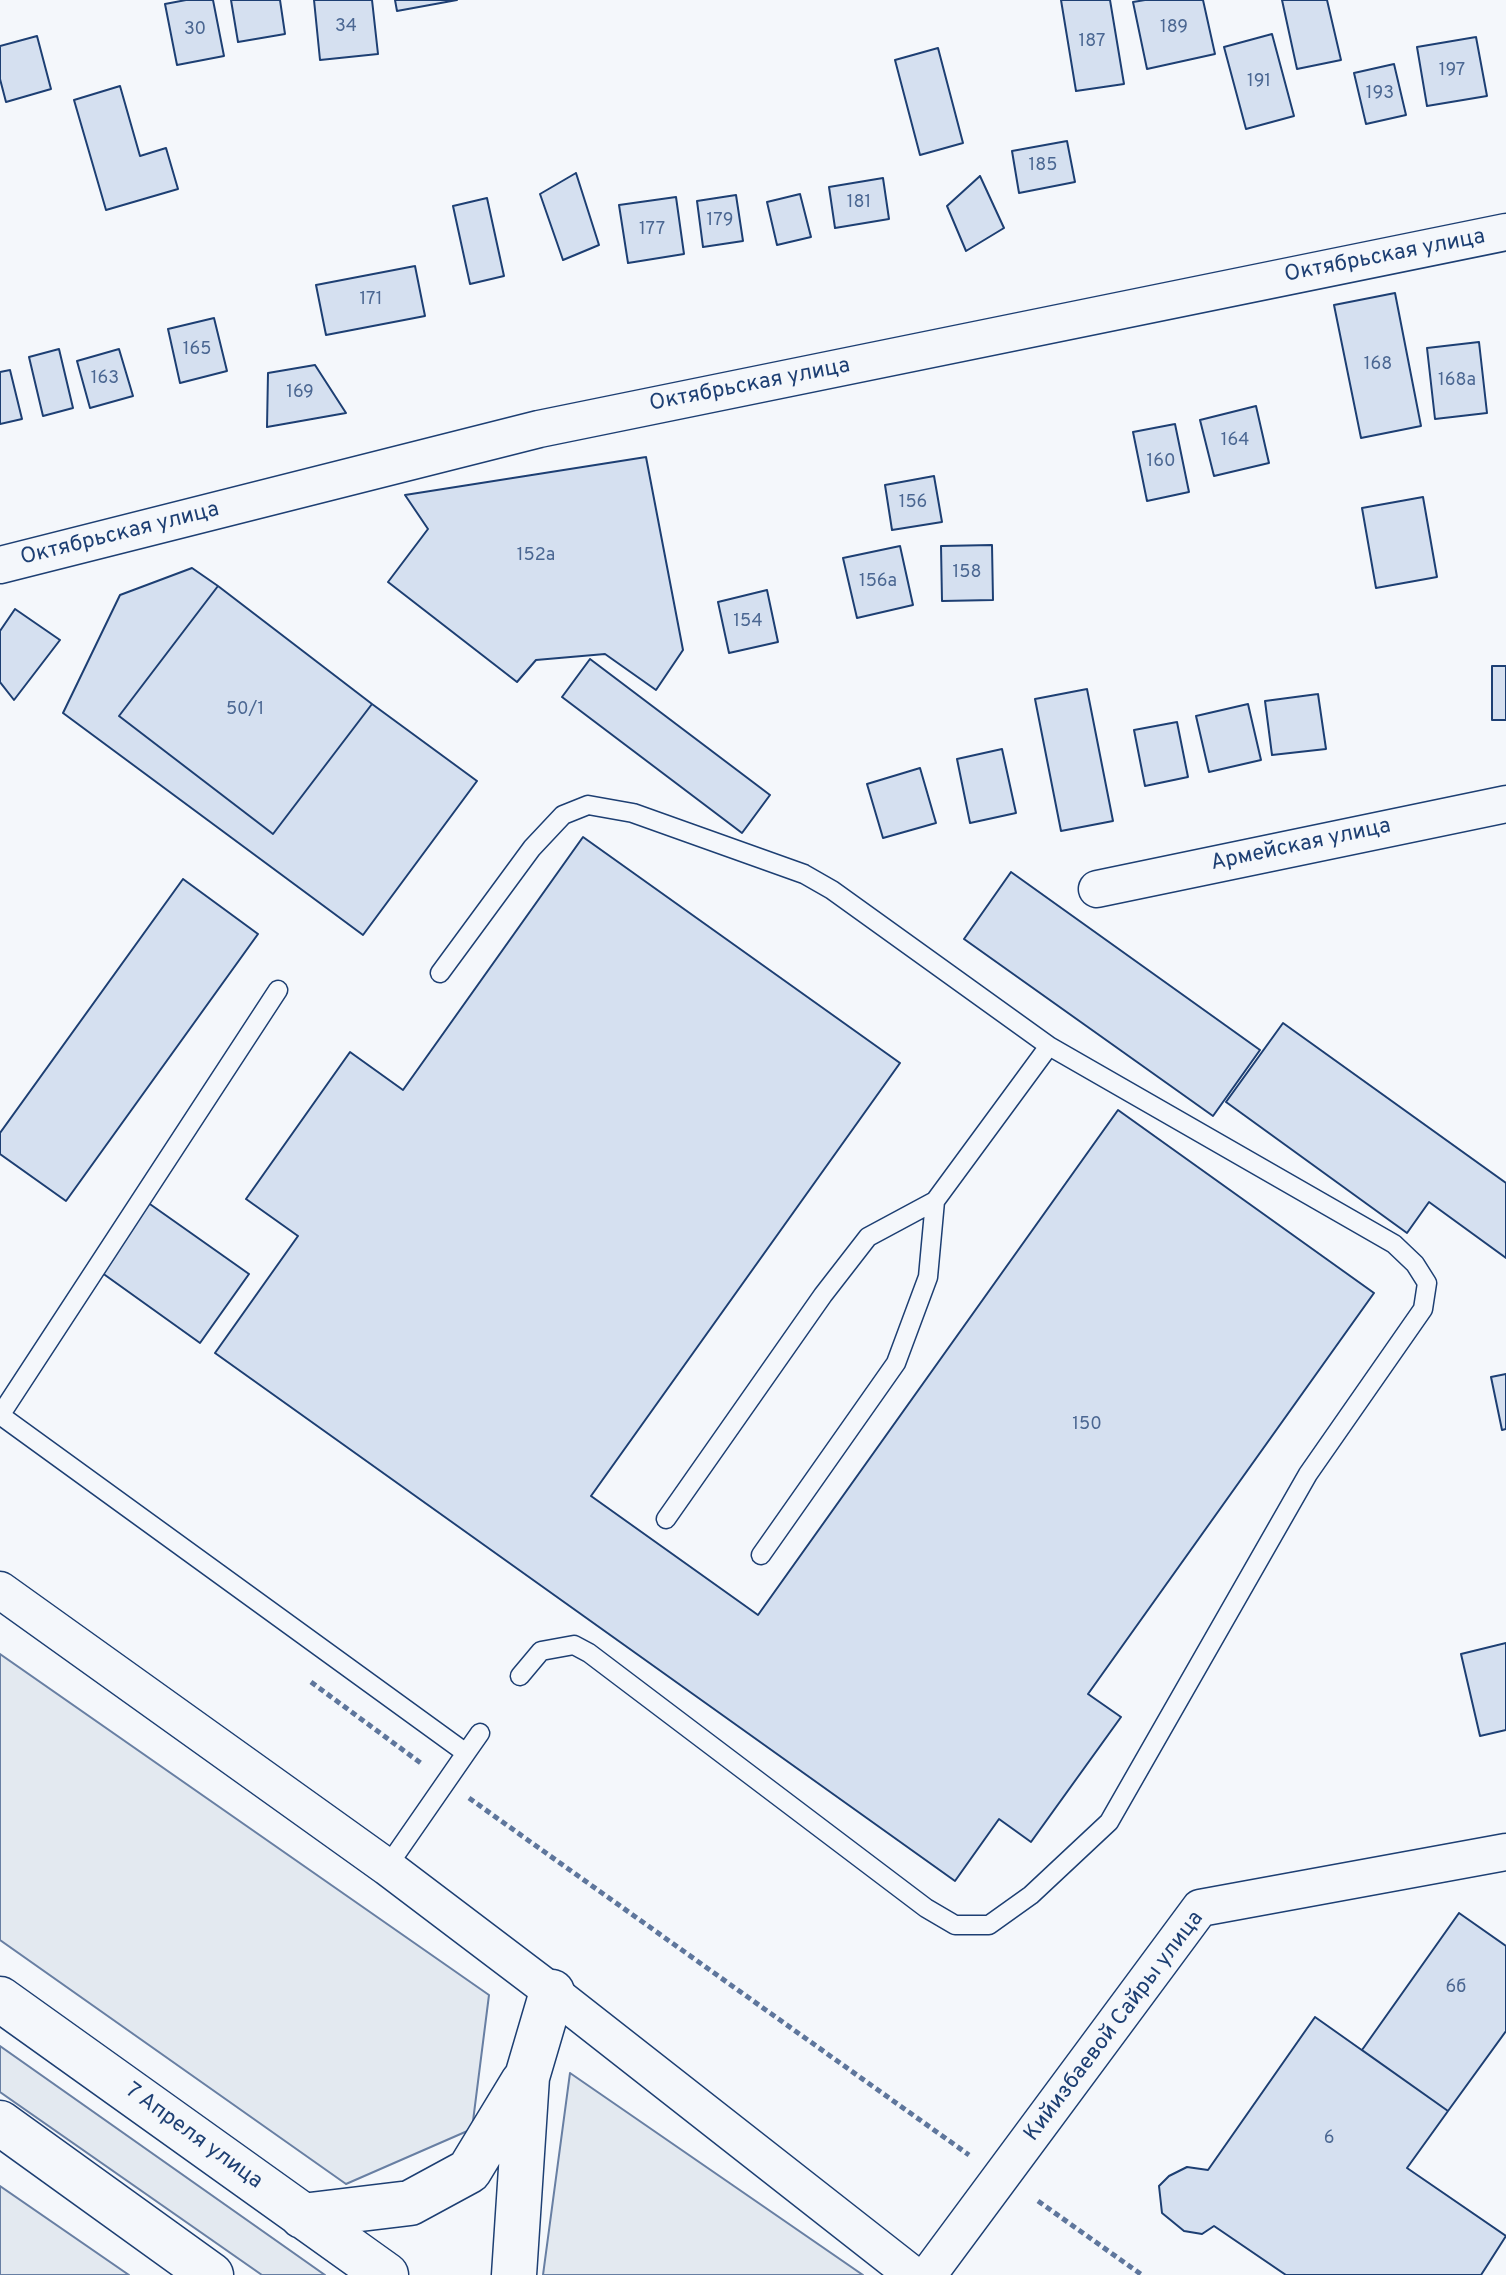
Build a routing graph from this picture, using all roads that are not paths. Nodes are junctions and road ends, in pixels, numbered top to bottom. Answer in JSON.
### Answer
{"nodes":[{"id":1,"x":1506,"y":232,"type":"edge"},
{"id":2,"x":0,"y":565,"type":"edge"},
{"id":3,"x":1506,"y":804,"type":"edge"},
{"id":4,"x":1097,"y":889,"type":"dead end"},
{"id":5,"x":440,"y":973,"type":"dead end"},
{"id":6,"x":278,"y":990,"type":"dead end"},
{"id":7,"x":1049,"y":1046,"type":"junction"},
{"id":8,"x":935,"y":1201,"type":"junction"},
{"id":9,"x":0,"y":1415,"type":"edge"},
{"id":10,"x":666,"y":1519,"type":"dead end"},
{"id":11,"x":761,"y":1555,"type":"dead end"},
{"id":12,"x":0,"y":1590,"type":"edge"},
{"id":13,"x":520,"y":1676,"type":"dead end"},
{"id":14,"x":480,"y":1733,"type":"dead end"},
{"id":15,"x":466,"y":1753,"type":"junction"},
{"id":16,"x":1506,"y":1852,"type":"edge"},
{"id":17,"x":387,"y":1867,"type":"junction"},
{"id":18,"x":552,"y":1992,"type":"junction"},
{"id":19,"x":0,"y":1999,"type":"edge"},
{"id":20,"x":527,"y":2077,"type":"junction"},
{"id":21,"x":0,"y":2123,"type":"edge"},
{"id":22,"x":302,"y":2216,"type":"junction"},
{"id":23,"x":211,"y":2275,"type":"edge"},
{"id":24,"x":386,"y":2275,"type":"edge"},
{"id":25,"x":514,"y":2275,"type":"edge"},
{"id":26,"x":913,"y":2275,"type":"edge"},
{"id":27,"x":928,"y":2275,"type":"edge"}],
"edges":[{"from":1,"to":2,"type":"street","name":"Октябрьская улица"},
{"from":3,"to":4,"type":"street","name":"Армейская улица"},
{"from":5,"to":7,"type":"lane"},
{"from":6,"to":9,"type":"lane"},
{"from":7,"to":8,"type":"lane"},
{"from":7,"to":13,"type":"lane"},
{"from":8,"to":10,"type":"lane"},
{"from":8,"to":11,"type":"lane"},
{"from":9,"to":15,"type":"lane"},
{"from":12,"to":17,"type":"street"},
{"from":14,"to":15,"type":"lane"},
{"from":15,"to":17,"type":"lane"},
{"from":16,"to":27,"type":"street","name":"Кийизбаевой Сайры улица"},
{"from":17,"to":18,"type":"street"},
{"from":18,"to":20,"type":"main road"},
{"from":18,"to":26,"type":"street"},
{"from":19,"to":22,"type":"main road","name":"7 Апреля улица"},
{"from":20,"to":22,"type":"main road"},
{"from":20,"to":25,"type":"main road"},
{"from":21,"to":23,"type":"main road"},
{"from":22,"to":24,"type":"main road","name":"7 Апреля улица"}]}
